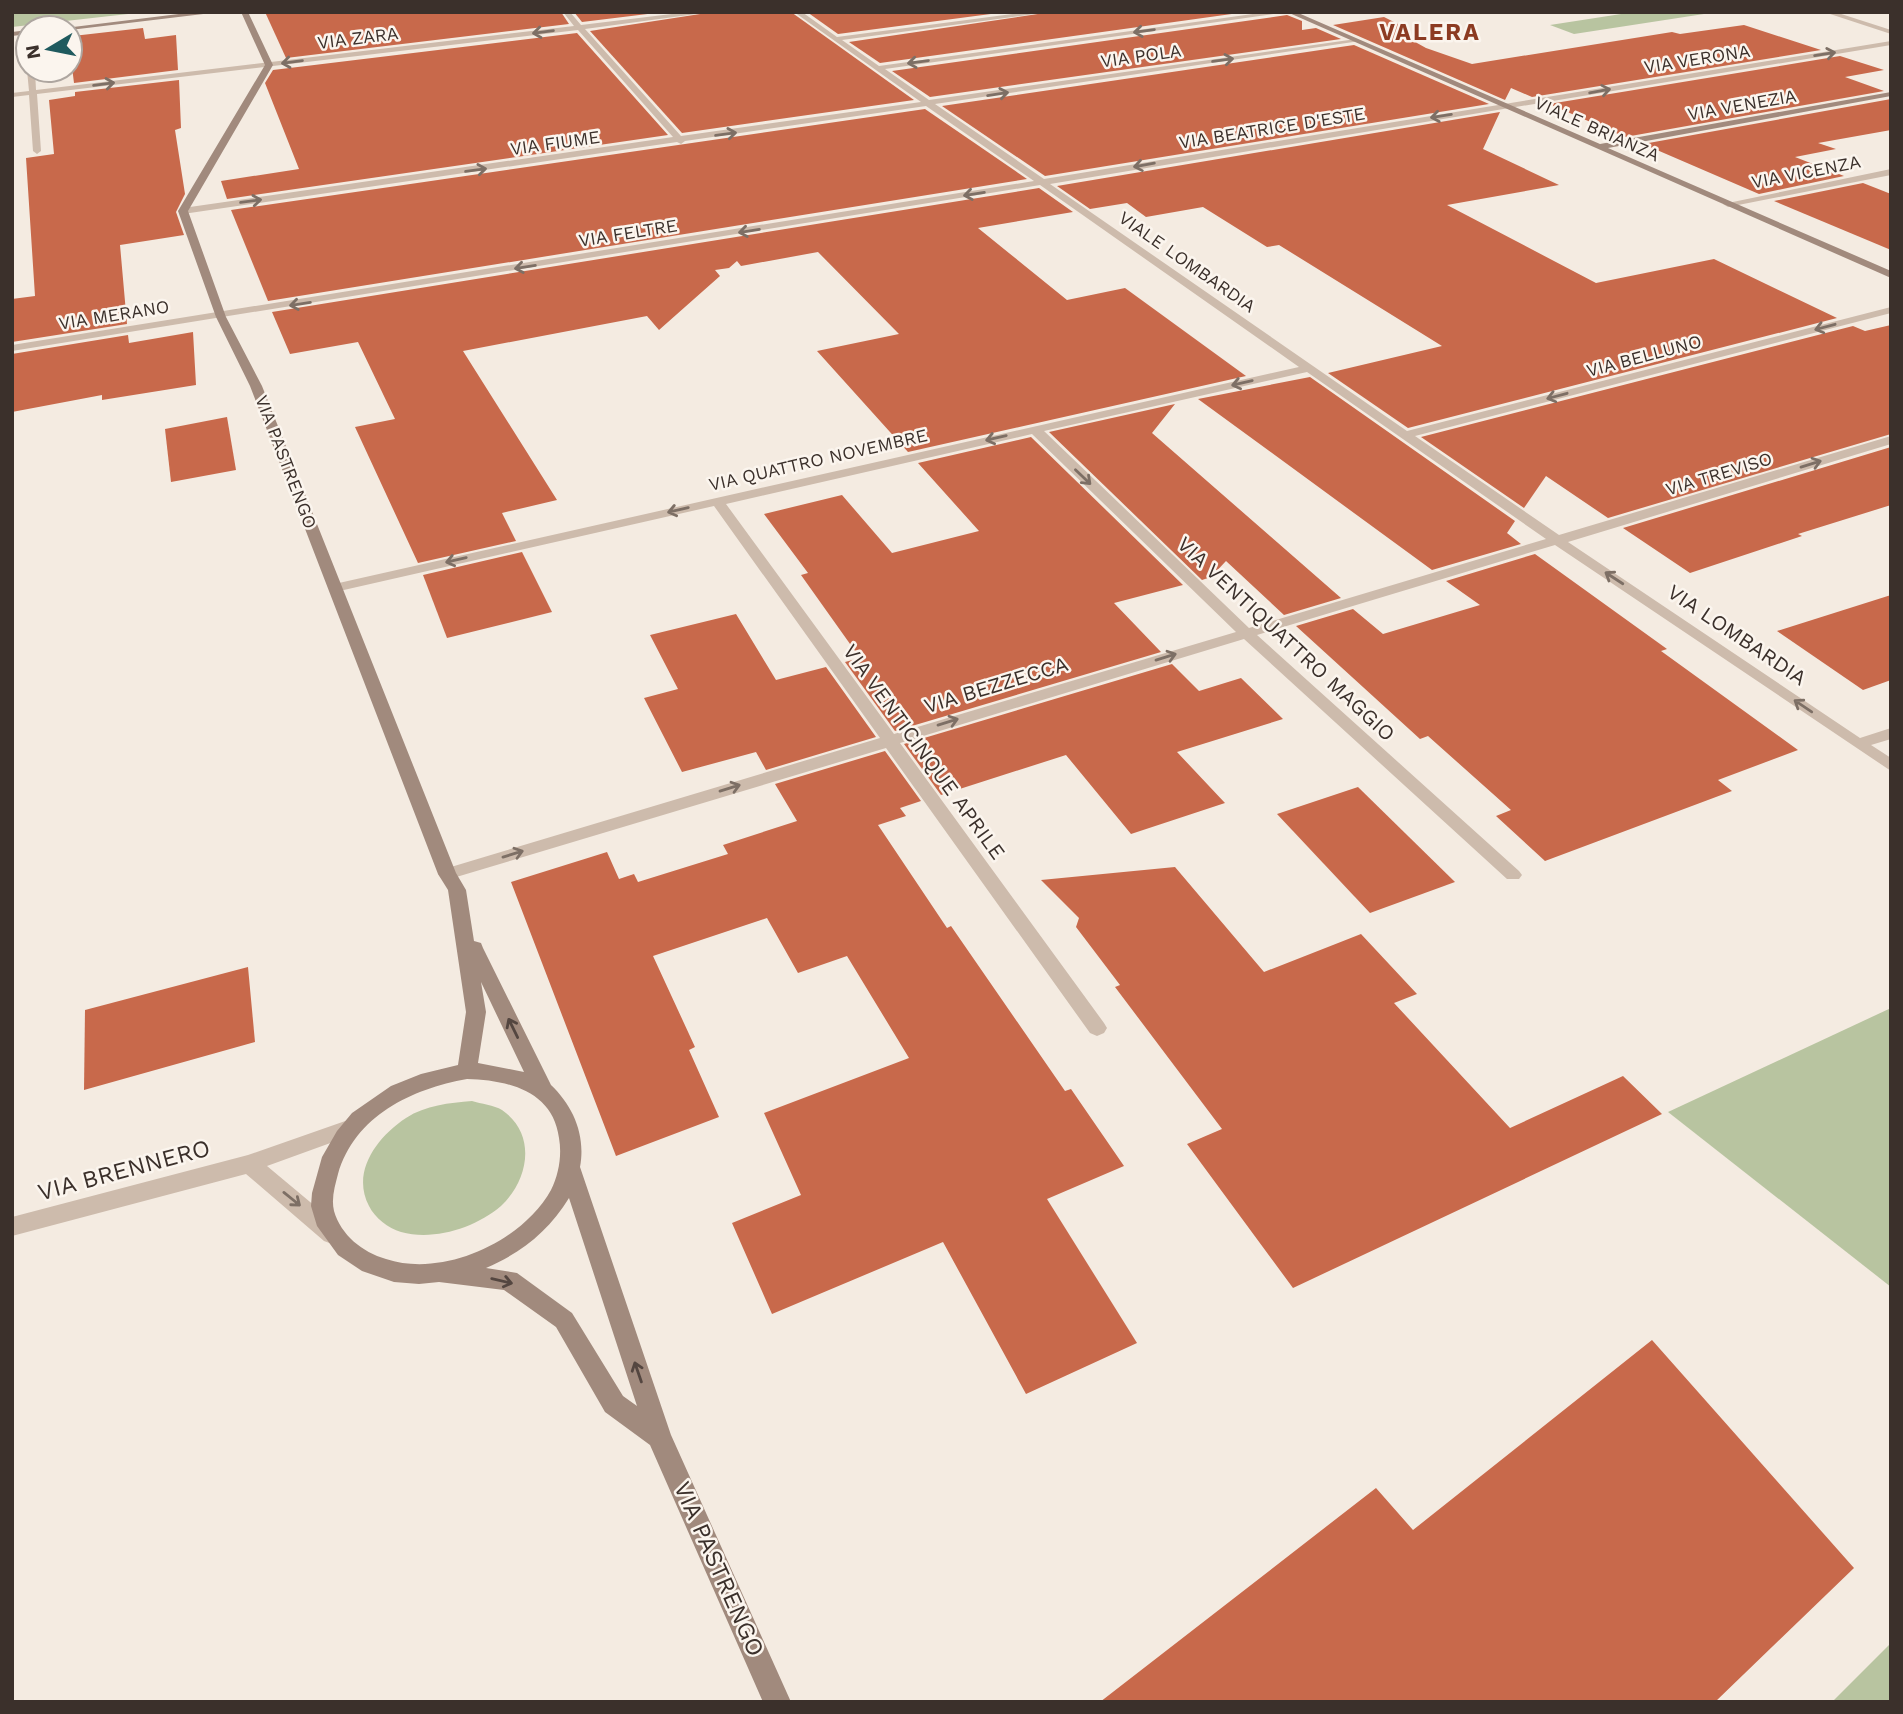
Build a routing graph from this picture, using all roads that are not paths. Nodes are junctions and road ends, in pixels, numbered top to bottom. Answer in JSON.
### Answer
{"nodes":[{"id":1,"x":217,"y":12,"type":"edge"},
{"id":2,"x":244,"y":12,"type":"edge"},
{"id":3,"x":566,"y":12,"type":"edge"},
{"id":4,"x":708,"y":12,"type":"edge"},
{"id":5,"x":797,"y":12,"type":"edge"},
{"id":6,"x":1046,"y":12,"type":"edge"},
{"id":7,"x":1284,"y":12,"type":"edge"},
{"id":8,"x":1290,"y":12,"type":"edge"},
{"id":9,"x":1827,"y":12,"type":"edge"},
{"id":10,"x":84,"y":26,"type":"edge"},
{"id":11,"x":582,"y":27,"type":"junction"},
{"id":12,"x":1891,"y":32,"type":"edge"},
{"id":13,"x":835,"y":39,"type":"junction"},
{"id":14,"x":1356,"y":41,"type":"junction"},
{"id":15,"x":1891,"y":43,"type":"edge"},
{"id":16,"x":269,"y":65,"type":"junction"},
{"id":17,"x":878,"y":68,"type":"junction"},
{"id":18,"x":32,"y":84,"type":"edge"},
{"id":19,"x":33,"y":93,"type":"junction"},
{"id":20,"x":1891,"y":94,"type":"edge"},
{"id":21,"x":12,"y":95,"type":"edge"},
{"id":22,"x":931,"y":104,"type":"junction"},
{"id":23,"x":1509,"y":106,"type":"junction"},
{"id":24,"x":681,"y":141,"type":"junction"},
{"id":25,"x":1599,"y":147,"type":"junction"},
{"id":26,"x":37,"y":151,"type":"dead end"},
{"id":27,"x":1891,"y":172,"type":"edge"},
{"id":28,"x":1041,"y":183,"type":"junction"},
{"id":29,"x":1728,"y":204,"type":"junction"},
{"id":30,"x":183,"y":211,"type":"junction"},
{"id":31,"x":1891,"y":275,"type":"edge"},
{"id":32,"x":1891,"y":310,"type":"edge"},
{"id":33,"x":221,"y":317,"type":"junction"},
{"id":34,"x":12,"y":348,"type":"edge"},
{"id":35,"x":1308,"y":368,"type":"junction"},
{"id":36,"x":1034,"y":429,"type":"junction"},
{"id":37,"x":1406,"y":435,"type":"junction"},
{"id":38,"x":1891,"y":440,"type":"edge"},
{"id":39,"x":717,"y":501,"type":"junction"},
{"id":40,"x":1558,"y":541,"type":"junction"},
{"id":41,"x":335,"y":587,"type":"junction"},
{"id":42,"x":1246,"y":632,"type":"junction"},
{"id":43,"x":1891,"y":733,"type":"edge"},
{"id":44,"x":888,"y":740,"type":"junction"},
{"id":45,"x":1859,"y":744,"type":"junction"},
{"id":46,"x":1891,"y":766,"type":"edge"},
{"id":47,"x":447,"y":874,"type":"junction"},
{"id":48,"x":1513,"y":875,"type":"dead end"},
{"id":49,"x":464,"y":927,"type":"junction"},
{"id":50,"x":1097,"y":1028,"type":"dead end"},
{"id":51,"x":467,"y":1071,"type":"junction"},
{"id":52,"x":543,"y":1090,"type":"junction"},
{"id":53,"x":351,"y":1127,"type":"junction"},
{"id":54,"x":249,"y":1164,"type":"junction"},
{"id":55,"x":570,"y":1169,"type":"junction"},
{"id":56,"x":12,"y":1227,"type":"edge"},
{"id":57,"x":333,"y":1236,"type":"junction"},
{"id":58,"x":435,"y":1274,"type":"junction"},
{"id":59,"x":660,"y":1437,"type":"junction"},
{"id":60,"x":777,"y":1702,"type":"edge"}],
"edges":[{"from":1,"to":10,"type":"street"},
{"from":2,"to":16,"type":"street"},
{"from":3,"to":11,"type":"street"},
{"from":4,"to":11,"type":"street","name":"VIA ZARA"},
{"from":5,"to":13,"type":"street","name":"VIALE LOMBARDIA"},
{"from":6,"to":13,"type":"street"},
{"from":7,"to":17,"type":"street","one_way":true},
{"from":8,"to":14,"type":"street","name":"VIALE BRIANZA"},
{"from":9,"to":12,"type":"street"},
{"from":11,"to":16,"type":"street","name":"VIA ZARA","one_way":true},
{"from":11,"to":24,"type":"street"},
{"from":13,"to":17,"type":"street","name":"VIALE LOMBARDIA"},
{"from":22,"to":14,"type":"street","name":"VIA POLA","one_way":true},
{"from":14,"to":23,"type":"street","name":"VIALE BRIANZA"},
{"from":23,"to":15,"type":"street","name":"VIA VERONA","one_way":true},
{"from":19,"to":16,"type":"street","name":"VIA ZARA","one_way":true},
{"from":16,"to":30,"type":"street"},
{"from":17,"to":22,"type":"street","name":"VIALE LOMBARDIA"},
{"from":18,"to":19,"type":"street"},
{"from":19,"to":21,"type":"street","name":"VIA ZARA"},
{"from":19,"to":26,"type":"street"},
{"from":20,"to":25,"type":"street","name":"VIA VENEZIA"},
{"from":24,"to":22,"type":"street","name":"VIA FIUME","one_way":true},
{"from":22,"to":28,"type":"street","name":"VIALE LOMBARDIA"},
{"from":23,"to":25,"type":"street","name":"VIALE BRIANZA"},
{"from":23,"to":28,"type":"street","name":"VIA BEATRICE D'ESTE","one_way":true},
{"from":30,"to":24,"type":"street","name":"VIA FIUME","one_way":true},
{"from":25,"to":29,"type":"street","name":"VIALE BRIANZA"},
{"from":27,"to":29,"type":"street","name":"VIA VICENZA"},
{"from":28,"to":33,"type":"street","name":"VIA FELTRE","one_way":true},
{"from":28,"to":35,"type":"street","name":"VIALE LOMBARDIA"},
{"from":29,"to":31,"type":"street","name":"VIALE BRIANZA"},
{"from":30,"to":33,"type":"street","name":"VIA PASTRENGO"},
{"from":32,"to":37,"type":"street","name":"VIA BELLUNO","one_way":true},
{"from":33,"to":34,"type":"street","name":"VIA MERANO"},
{"from":33,"to":41,"type":"street","name":"VIA PASTRENGO"},
{"from":35,"to":36,"type":"street","name":"VIA QUATTRO NOVEMBRE","one_way":true},
{"from":35,"to":37,"type":"street","name":"VIALE LOMBARDIA"},
{"from":36,"to":39,"type":"street","name":"VIA QUATTRO NOVEMBRE","one_way":true},
{"from":36,"to":42,"type":"street","name":"VIA VENTIQUATTRO MAGGIO","one_way":true},
{"from":37,"to":40,"type":"street","name":"VIALE LOMBARDIA"},
{"from":40,"to":38,"type":"street","name":"VIA TREVISO","one_way":true},
{"from":39,"to":41,"type":"street","name":"VIA QUATTRO NOVEMBRE","one_way":true},
{"from":39,"to":44,"type":"street","name":"VIA VENTICINQUE APRILE"},
{"from":40,"to":42,"type":"street","name":"VIA BEZZECCA"},
{"from":45,"to":40,"type":"street","name":"VIA LOMBARDIA","one_way":true},
{"from":41,"to":47,"type":"street","name":"VIA PASTRENGO"},
{"from":44,"to":42,"type":"street","name":"VIA BEZZECCA","one_way":true},
{"from":42,"to":48,"type":"street","name":"VIA VENTIQUATTRO MAGGIO"},
{"from":43,"to":45,"type":"street"},
{"from":47,"to":44,"type":"street","name":"VIA BEZZECCA","one_way":true},
{"from":44,"to":50,"type":"street","name":"VIA VENTICINQUE APRILE"},
{"from":45,"to":46,"type":"street","name":"VIA LOMBARDIA"},
{"from":47,"to":49,"type":"street","name":"VIA PASTRENGO"},
{"from":49,"to":51,"type":"street","name":"VIA PASTRENGO"},
{"from":52,"to":49,"type":"street","name":"VIA PASTRENGO","one_way":true},
{"from":51,"to":52,"type":"street"},
{"from":51,"to":53,"type":"street"},
{"from":52,"to":55,"type":"street"},
{"from":53,"to":54,"type":"street","name":"VIA BRENNERO"},
{"from":53,"to":57,"type":"street"},
{"from":54,"to":56,"type":"street","name":"VIA BRENNERO"},
{"from":54,"to":57,"type":"street","one_way":true},
{"from":55,"to":58,"type":"street"},
{"from":59,"to":55,"type":"street","name":"VIA PASTRENGO","one_way":true},
{"from":57,"to":58,"type":"street"},
{"from":58,"to":59,"type":"street","one_way":true},
{"from":59,"to":60,"type":"street","name":"VIA PASTRENGO"}]}
